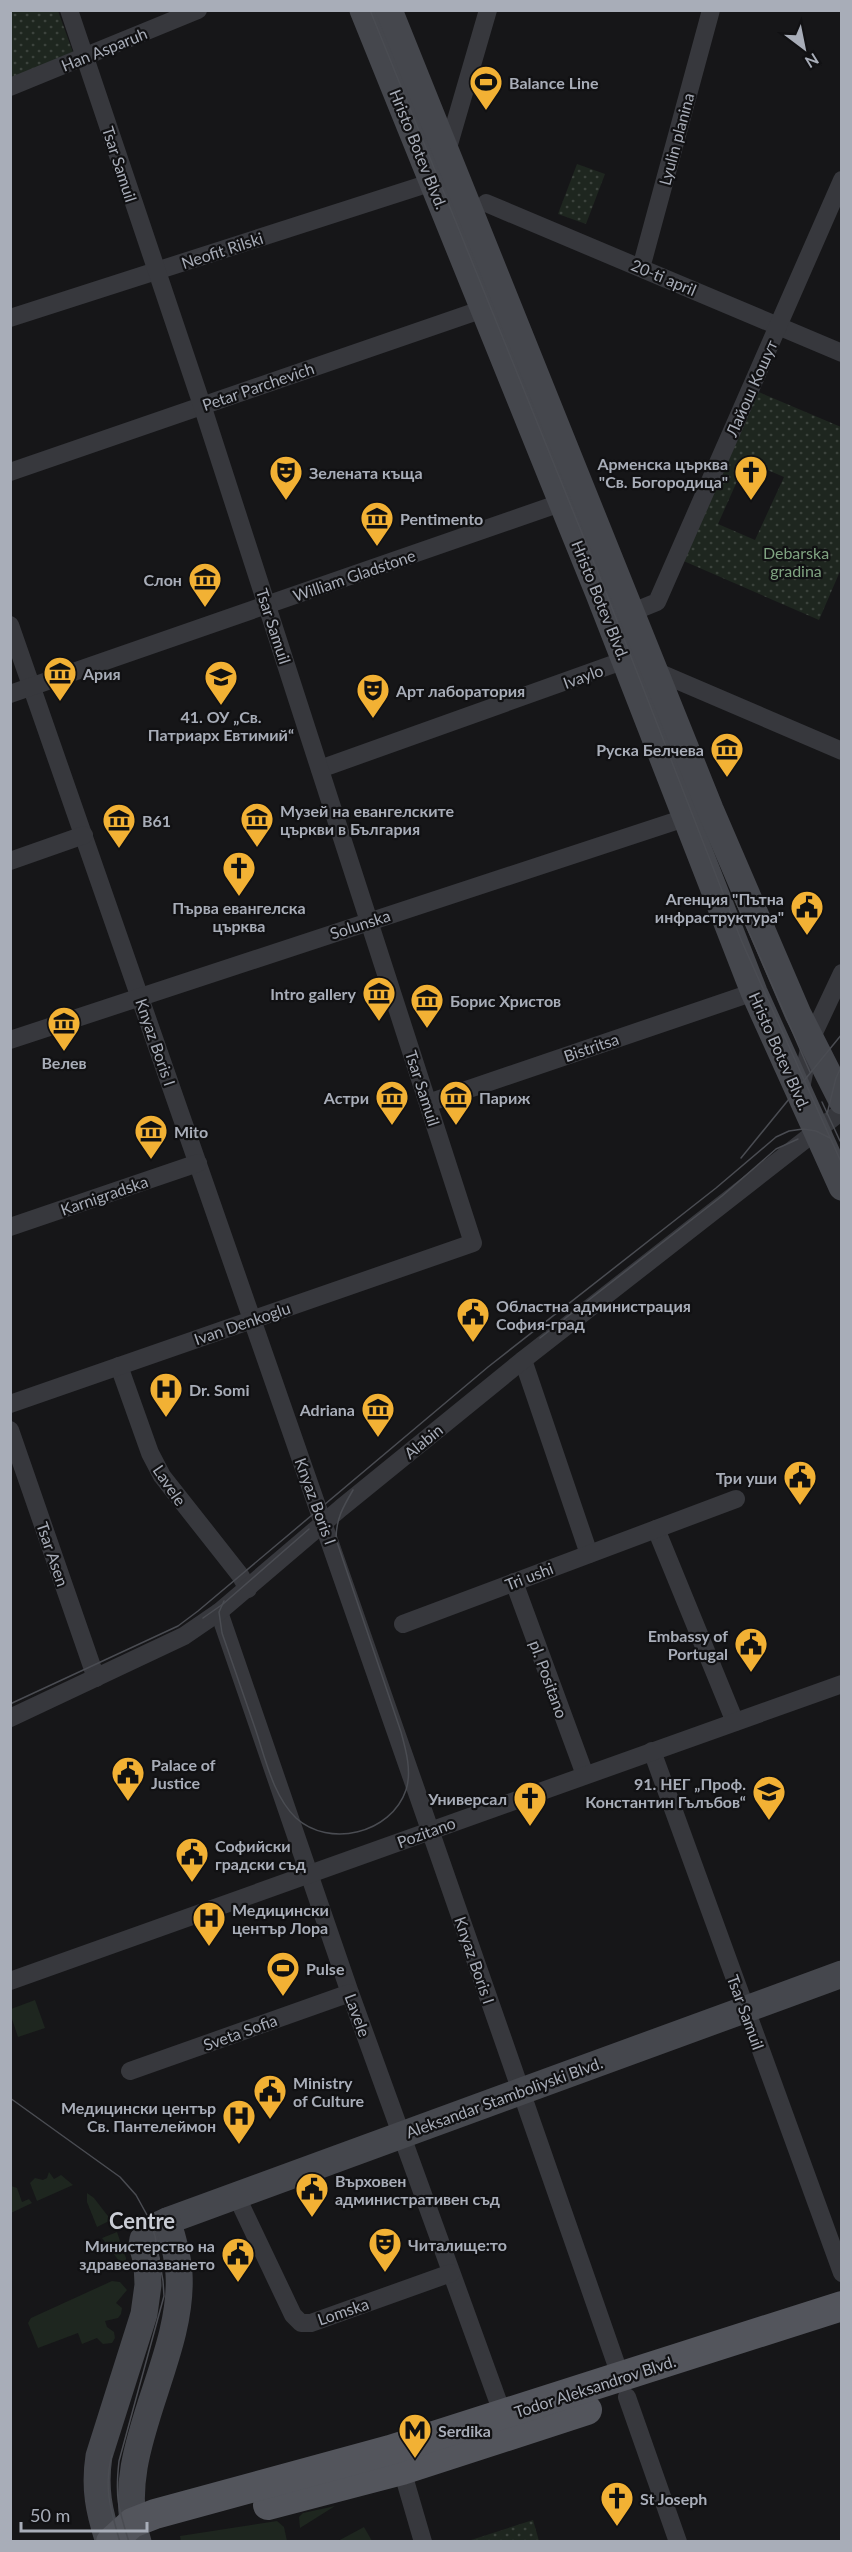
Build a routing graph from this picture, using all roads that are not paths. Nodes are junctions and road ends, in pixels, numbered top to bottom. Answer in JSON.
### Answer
{"nodes":[{"id":1,"x":69,"y":10,"type":"edge"},
{"id":2,"x":198,"y":10,"type":"edge"},
{"id":3,"x":363,"y":10,"type":"edge"},
{"id":4,"x":389,"y":10,"type":"edge"},
{"id":5,"x":488,"y":10,"type":"edge"},
{"id":6,"x":711,"y":10,"type":"edge"},
{"id":7,"x":84,"y":57,"type":"junction"},
{"id":8,"x":10,"y":87,"type":"edge"},
{"id":9,"x":436,"y":169,"type":"junction"},
{"id":10,"x":842,"y":180,"type":"edge"},
{"id":11,"x":486,"y":203,"type":"dead end"},
{"id":12,"x":641,"y":268,"type":"junction"},
{"id":13,"x":156,"y":272,"type":"junction"},
{"id":14,"x":495,"y":305,"type":"junction"},
{"id":15,"x":10,"y":318,"type":"edge"},
{"id":16,"x":778,"y":326,"type":"junction"},
{"id":17,"x":842,"y":353,"type":"edge"},
{"id":18,"x":202,"y":405,"type":"junction"},
{"id":19,"x":10,"y":472,"type":"edge"},
{"id":20,"x":572,"y":499,"type":"junction"},
{"id":21,"x":267,"y":605,"type":"junction"},
{"id":22,"x":630,"y":613,"type":"junction"},
{"id":23,"x":10,"y":625,"type":"edge"},
{"id":24,"x":625,"y":660,"type":"junction"},
{"id":25,"x":653,"y":670,"type":"junction"},
{"id":26,"x":32,"y":687,"type":"junction"},
{"id":27,"x":10,"y":694,"type":"edge"},
{"id":28,"x":842,"y":751,"type":"edge"},
{"id":29,"x":320,"y":769,"type":"junction"},
{"id":30,"x":698,"y":813,"type":"junction"},
{"id":31,"x":84,"y":836,"type":"junction"},
{"id":32,"x":10,"y":861,"type":"edge"},
{"id":33,"x":369,"y":921,"type":"junction"},
{"id":34,"x":842,"y":973,"type":"edge"},
{"id":35,"x":754,"y":992,"type":"junction"},
{"id":36,"x":140,"y":996,"type":"junction"},
{"id":37,"x":826,"y":1008,"type":"junction"},
{"id":38,"x":798,"y":1014,"type":"junction"},
{"id":39,"x":811,"y":1039,"type":"junction"},
{"id":40,"x":10,"y":1040,"type":"edge"},
{"id":41,"x":800,"y":1095,"type":"junction"},
{"id":42,"x":842,"y":1101,"type":"edge"},
{"id":43,"x":428,"y":1103,"type":"junction"},
{"id":44,"x":842,"y":1111,"type":"edge"},
{"id":45,"x":816,"y":1131,"type":"junction"},
{"id":46,"x":198,"y":1163,"type":"junction"},
{"id":47,"x":842,"y":1187,"type":"edge"},
{"id":48,"x":10,"y":1227,"type":"edge"},
{"id":49,"x":473,"y":1243,"type":"joint"},
{"id":50,"x":252,"y":1320,"type":"junction"},
{"id":51,"x":523,"y":1360,"type":"junction"},
{"id":52,"x":119,"y":1366,"type":"junction"},
{"id":53,"x":10,"y":1404,"type":"edge"},
{"id":54,"x":10,"y":1430,"type":"edge"},
{"id":55,"x":736,"y":1499,"type":"dead end"},
{"id":56,"x":324,"y":1523,"type":"junction"},
{"id":57,"x":656,"y":1529,"type":"junction"},
{"id":58,"x":589,"y":1554,"type":"junction"},
{"id":59,"x":514,"y":1582,"type":"junction"},
{"id":60,"x":248,"y":1589,"type":"junction"},
{"id":61,"x":219,"y":1612,"type":"junction"},
{"id":62,"x":403,"y":1624,"type":"dead end"},
{"id":63,"x":96,"y":1678,"type":"junction"},
{"id":64,"x":842,"y":1684,"type":"edge"},
{"id":65,"x":10,"y":1718,"type":"edge"},
{"id":66,"x":735,"y":1722,"type":"junction"},
{"id":67,"x":652,"y":1751,"type":"junction"},
{"id":68,"x":585,"y":1775,"type":"junction"},
{"id":69,"x":430,"y":1830,"type":"junction"},
{"id":70,"x":308,"y":1873,"type":"junction"},
{"id":71,"x":842,"y":1974,"type":"edge"},
{"id":72,"x":10,"y":1981,"type":"edge"},
{"id":73,"x":350,"y":1993,"type":"junction"},
{"id":74,"x":745,"y":2009,"type":"junction"},
{"id":75,"x":130,"y":2071,"type":"dead end"},
{"id":76,"x":520,"y":2091,"type":"junction"},
{"id":77,"x":403,"y":2135,"type":"junction"},
{"id":78,"x":236,"y":2195,"type":"junction"},
{"id":79,"x":158,"y":2226,"type":"junction"},
{"id":80,"x":451,"y":2273,"type":"junction"},
{"id":81,"x":842,"y":2273,"type":"edge"},
{"id":82,"x":842,"y":2306,"type":"edge"},
{"id":83,"x":842,"y":2327,"type":"edge"},
{"id":84,"x":624,"y":2387,"type":"junction"},
{"id":85,"x":503,"y":2415,"type":"junction"},
{"id":86,"x":402,"y":2470,"type":"junction"},
{"id":87,"x":125,"y":2538,"type":"edge"},
{"id":88,"x":423,"y":2541,"type":"edge"},
{"id":89,"x":678,"y":2541,"type":"edge"}],
"edges":[{"from":1,"to":7,"type":"street","name":"Tsar Samuil"},
{"from":2,"to":7,"type":"street","name":"Han Asparuh"},
{"from":3,"to":9,"type":"main road","name":"Hristo Botev Blvd."},
{"from":4,"to":9,"type":"main road","name":"Hristo Botev Blvd."},
{"from":5,"to":9,"type":"street"},
{"from":6,"to":12,"type":"street","name":"Lyulin planina"},
{"from":7,"to":8,"type":"street","name":"Han Asparuh"},
{"from":7,"to":13,"type":"street","name":"Tsar Samuil"},
{"from":9,"to":13,"type":"street","name":"Neofit Rilski"},
{"from":9,"to":14,"type":"main road","name":"Hristo Botev Blvd."},
{"from":10,"to":16,"type":"street","name":"Лайош Кошут"},
{"from":11,"to":12,"type":"street","name":"20-ti april"},
{"from":12,"to":16,"type":"street","name":"20-ti april"},
{"from":13,"to":15,"type":"street","name":"Neofit Rilski"},
{"from":13,"to":18,"type":"street","name":"Tsar Samuil"},
{"from":14,"to":18,"type":"street","name":"Petar Parchevich"},
{"from":14,"to":20,"type":"main road","name":"Hristo Botev Blvd."},
{"from":16,"to":17,"type":"street","name":"20-ti april"},
{"from":16,"to":22,"type":"street","name":"Лайош Кошут"},
{"from":18,"to":19,"type":"street","name":"Petar Parchevich"},
{"from":18,"to":21,"type":"street","name":"Tsar Samuil"},
{"from":20,"to":21,"type":"street","name":"William Gladstone"},
{"from":20,"to":22,"type":"main road","name":"Hristo Botev Blvd."},
{"from":20,"to":24,"type":"main road","name":"Hristo Botev Blvd."},
{"from":21,"to":26,"type":"street","name":"William Gladstone"},
{"from":21,"to":29,"type":"street","name":"Tsar Samuil"},
{"from":22,"to":25,"type":"main road","name":"Hristo Botev Blvd."},
{"from":23,"to":26,"type":"street","name":"Knyaz Boris I"},
{"from":24,"to":25,"type":"street","name":"Ivaylo"},
{"from":24,"to":29,"type":"street","name":"Ivaylo"},
{"from":24,"to":30,"type":"main road","name":"Hristo Botev Blvd."},
{"from":25,"to":28,"type":"street","name":"Ivaylo"},
{"from":25,"to":30,"type":"main road","name":"Hristo Botev Blvd."},
{"from":26,"to":27,"type":"street","name":"William Gladstone"},
{"from":26,"to":31,"type":"street","name":"Knyaz Boris I"},
{"from":29,"to":33,"type":"street","name":"Tsar Samuil"},
{"from":30,"to":33,"type":"street","name":"Solunska"},
{"from":30,"to":35,"type":"main road","name":"Hristo Botev Blvd."},
{"from":30,"to":38,"type":"main road","name":"Hristo Botev Blvd."},
{"from":31,"to":32,"type":"street"},
{"from":31,"to":36,"type":"street","name":"Knyaz Boris I"},
{"from":33,"to":36,"type":"street","name":"Solunska"},
{"from":33,"to":43,"type":"street","name":"Tsar Samuil"},
{"from":34,"to":37,"type":"street"},
{"from":35,"to":41,"type":"main road","name":"Hristo Botev Blvd."},
{"from":35,"to":43,"type":"street","name":"Bistritsa"},
{"from":36,"to":40,"type":"street","name":"Solunska"},
{"from":36,"to":46,"type":"street","name":"Knyaz Boris I"},
{"from":37,"to":38,"type":"street"},
{"from":37,"to":39,"type":"street"},
{"from":38,"to":39,"type":"main road","name":"Hristo Botev Blvd."},
{"from":39,"to":41,"type":"street"},
{"from":39,"to":42,"type":"main road","name":"Hristo Botev Blvd."},
{"from":41,"to":45,"type":"main road","name":"Hristo Botev Blvd."},
{"from":43,"to":49,"type":"street","name":"Tsar Samuil"},
{"from":44,"to":45,"type":"street","name":"Alabin"},
{"from":45,"to":47,"type":"main road","name":"Hristo Botev Blvd."},
{"from":45,"to":51,"type":"street","name":"Alabin"},
{"from":46,"to":48,"type":"street","name":"Karnigradska"},
{"from":46,"to":50,"type":"street","name":"Knyaz Boris I"},
{"from":49,"to":50,"type":"street","name":"Ivan Denkoglu"},
{"from":50,"to":52,"type":"street","name":"Ivan Denkoglu"},
{"from":50,"to":56,"type":"street","name":"Knyaz Boris I"},
{"from":51,"to":56,"type":"street","name":"Alabin"},
{"from":51,"to":58,"type":"street"},
{"from":52,"to":53,"type":"street","name":"Ivan Denkoglu"},
{"from":52,"to":60,"type":"street","name":"Lavele"},
{"from":54,"to":63,"type":"street","name":"Tsar Asen"},
{"from":55,"to":57,"type":"street","name":"Tri ushi"},
{"from":56,"to":60,"type":"street","name":"Alabin"},
{"from":56,"to":69,"type":"street","name":"Knyaz Boris I"},
{"from":57,"to":58,"type":"street","name":"Tri ushi"},
{"from":57,"to":66,"type":"street"},
{"from":58,"to":59,"type":"street","name":"Tri ushi"},
{"from":59,"to":62,"type":"street","name":"Tri ushi"},
{"from":59,"to":68,"type":"street","name":"pl. Positano"},
{"from":60,"to":61,"type":"street","name":"Alabin"},
{"from":61,"to":63,"type":"street","name":"Alabin"},
{"from":61,"to":70,"type":"street","name":"Lavele"},
{"from":63,"to":65,"type":"street","name":"Alabin"},
{"from":64,"to":66,"type":"street","name":"Pozitano"},
{"from":66,"to":67,"type":"street","name":"Pozitano"},
{"from":67,"to":68,"type":"street","name":"Pozitano"},
{"from":67,"to":74,"type":"street","name":"Tsar Samuil"},
{"from":68,"to":69,"type":"street","name":"Pozitano"},
{"from":69,"to":70,"type":"street","name":"Pozitano"},
{"from":69,"to":76,"type":"street","name":"Knyaz Boris I"},
{"from":70,"to":72,"type":"street","name":"Pozitano"},
{"from":70,"to":73,"type":"street","name":"Lavele"},
{"from":71,"to":74,"type":"main road","name":"Aleksandar Stamboliyski Blvd."},
{"from":73,"to":75,"type":"street","name":"Sveta Sofia"},
{"from":73,"to":77,"type":"street","name":"Lavele"},
{"from":74,"to":76,"type":"main road","name":"Aleksandar Stamboliyski Blvd."},
{"from":74,"to":81,"type":"street","name":"Tsar Samuil"},
{"from":76,"to":77,"type":"main road","name":"Aleksandar Stamboliyski Blvd."},
{"from":76,"to":84,"type":"street","name":"Knyaz Boris I"},
{"from":77,"to":78,"type":"main road","name":"Aleksandar Stamboliyski Blvd."},
{"from":77,"to":80,"type":"street","name":"Lavele"},
{"from":78,"to":79,"type":"main road","name":"Aleksandar Stamboliyski Blvd."},
{"from":78,"to":80,"type":"street","name":"Lomska"},
{"from":79,"to":87,"type":"main road"},
{"from":79,"to":87,"type":"main road"},
{"from":80,"to":85,"type":"street","name":"Lavele"},
{"from":82,"to":84,"type":"main road","name":"Todor Aleksandrov Blvd."},
{"from":83,"to":84,"type":"main road","name":"Todor Aleksandrov Blvd."},
{"from":84,"to":85,"type":"main road","name":"Todor Aleksandrov Blvd."},
{"from":84,"to":86,"type":"main road","name":"Todor Aleksandrov Blvd."},
{"from":84,"to":89,"type":"street","name":"Knyaz Boris I"},
{"from":85,"to":87,"type":"main road","name":"Todor Aleksandrov Blvd."},
{"from":86,"to":87,"type":"main road","name":"Todor Aleksandrov Blvd."},
{"from":86,"to":88,"type":"street"}]}
